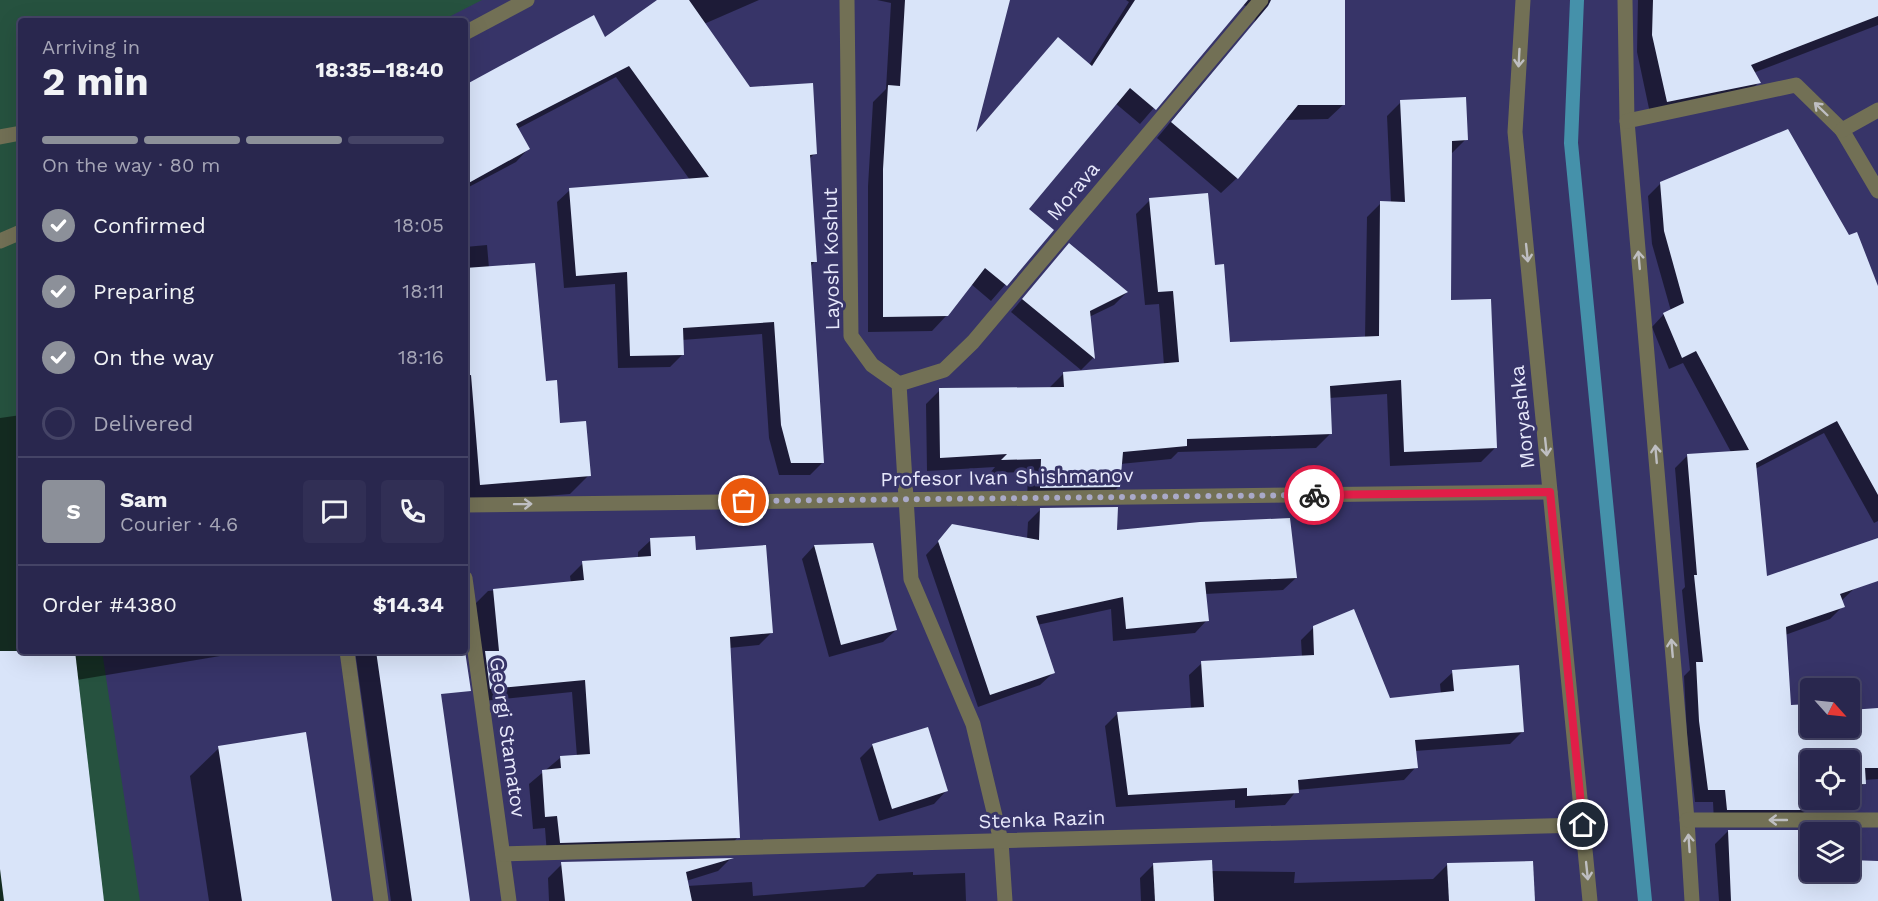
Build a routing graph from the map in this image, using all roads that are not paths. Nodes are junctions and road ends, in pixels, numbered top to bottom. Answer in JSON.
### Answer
{"nodes":[{"id":1,"x":527,"y":0,"type":"edge"},
{"id":2,"x":847,"y":0,"type":"edge"},
{"id":3,"x":1262,"y":0,"type":"edge"},
{"id":4,"x":1523,"y":0,"type":"edge"},
{"id":5,"x":1625,"y":0,"type":"edge"},
{"id":6,"x":468,"y":31,"type":"edge"},
{"id":7,"x":1878,"y":110,"type":"edge"},
{"id":8,"x":1627,"y":122,"type":"junction"},
{"id":9,"x":1842,"y":130,"type":"junction"},
{"id":10,"x":18,"y":134,"type":"edge"},
{"id":11,"x":0,"y":137,"type":"edge"},
{"id":12,"x":1878,"y":191,"type":"edge"},
{"id":13,"x":18,"y":233,"type":"edge"},
{"id":14,"x":0,"y":241,"type":"edge"},
{"id":15,"x":899,"y":384,"type":"junction"},
{"id":16,"x":1550,"y":492,"type":"junction"},
{"id":17,"x":906,"y":499,"type":"junction"},
{"id":18,"x":468,"y":505,"type":"edge"},
{"id":19,"x":468,"y":600,"type":"edge"},
{"id":20,"x":347,"y":654,"type":"edge"},
{"id":21,"x":1687,"y":820,"type":"junction"},
{"id":22,"x":1878,"y":820,"type":"edge"},
{"id":23,"x":1583,"y":825,"type":"junction"},
{"id":24,"x":1001,"y":841,"type":"junction"},
{"id":25,"x":503,"y":854,"type":"junction"},
{"id":26,"x":381,"y":901,"type":"edge"},
{"id":27,"x":509,"y":901,"type":"edge"},
{"id":28,"x":1005,"y":901,"type":"edge"},
{"id":29,"x":1590,"y":901,"type":"edge"},
{"id":30,"x":1692,"y":901,"type":"edge"}],
"edges":[{"from":1,"to":6,"type":"street"},
{"from":2,"to":15,"type":"street","name":"Layosh Koshut"},
{"from":3,"to":15,"type":"street","name":"Morava"},
{"from":4,"to":16,"type":"street","name":"Moryashka","one_way":true},
{"from":5,"to":8,"type":"street"},
{"from":7,"to":9,"type":"street"},
{"from":9,"to":8,"type":"street","one_way":true},
{"from":21,"to":8,"type":"street","one_way":true},
{"from":9,"to":12,"type":"street"},
{"from":10,"to":11,"type":"street"},
{"from":13,"to":14,"type":"street"},
{"from":15,"to":17,"type":"street"},
{"from":16,"to":17,"type":"street","name":"Profesor Ivan Shishmanov"},
{"from":16,"to":23,"type":"street","name":"Moryashka"},
{"from":18,"to":17,"type":"street","name":"Profesor Ivan Shishmanov","one_way":true},
{"from":17,"to":24,"type":"street"},
{"from":19,"to":25,"type":"street","name":"Georgi Stamatov"},
{"from":20,"to":26,"type":"street"},
{"from":22,"to":21,"type":"street","one_way":true},
{"from":30,"to":21,"type":"street","one_way":true},
{"from":23,"to":24,"type":"street","name":"Stenka Razin"},
{"from":23,"to":29,"type":"street","name":"Moryashka","one_way":true},
{"from":24,"to":25,"type":"street","name":"Stenka Razin"},
{"from":24,"to":28,"type":"street"},
{"from":25,"to":27,"type":"street","name":"Georgi Stamatov"}]}
